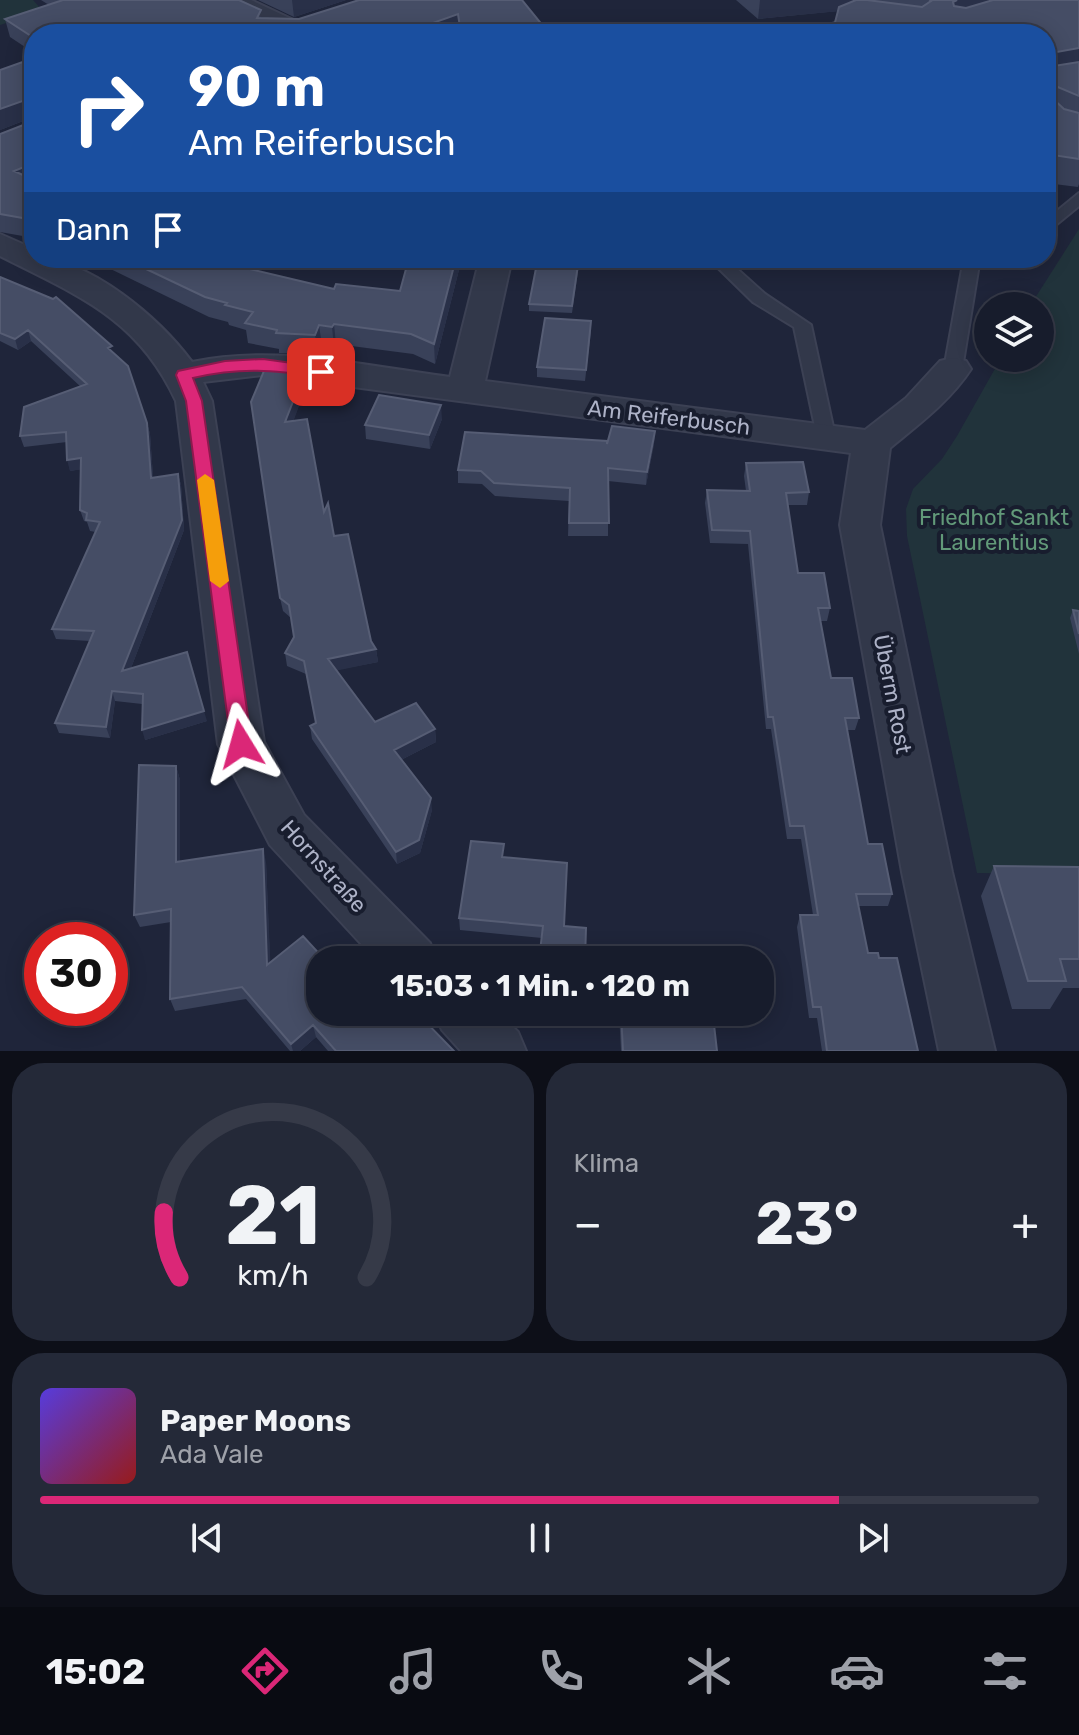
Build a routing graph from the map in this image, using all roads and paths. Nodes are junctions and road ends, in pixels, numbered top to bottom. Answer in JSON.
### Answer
{"nodes":[{"id":1,"x":231,"y":0,"type":"edge"},
{"id":2,"x":316,"y":19,"type":"edge"},
{"id":3,"x":879,"y":20,"type":"edge"},
{"id":4,"x":271,"y":24,"type":"edge"},
{"id":5,"x":302,"y":24,"type":"edge"},
{"id":6,"x":837,"y":24,"type":"edge"},
{"id":7,"x":1079,"y":198,"type":"edge"},
{"id":8,"x":1056,"y":219,"type":"edge"},
{"id":9,"x":0,"y":244,"type":"edge"},
{"id":10,"x":24,"y":256,"type":"edge"},
{"id":11,"x":47,"y":268,"type":"edge"},
{"id":12,"x":494,"y":268,"type":"edge"},
{"id":13,"x":727,"y":268,"type":"edge"},
{"id":14,"x":970,"y":268,"type":"edge"},
{"id":15,"x":953,"y":369,"type":"joint"},
{"id":16,"x":184,"y":375,"type":"junction"},
{"id":17,"x":465,"y":391,"type":"junction"},
{"id":18,"x":826,"y":436,"type":"junction"},
{"id":19,"x":872,"y":443,"type":"junction"},
{"id":20,"x":398,"y":946,"type":"edge"},
{"id":21,"x":474,"y":1026,"type":"edge"},
{"id":22,"x":498,"y":1051,"type":"edge"},
{"id":23,"x":967,"y":1051,"type":"edge"}],
"edges":[{"from":1,"to":4,"type":"street"},
{"from":2,"to":5,"type":"street"},
{"from":3,"to":6,"type":"lane"},
{"from":7,"to":8,"type":"lane"},
{"from":9,"to":10,"type":"street","name":"Hornstraße"},
{"from":11,"to":16,"type":"street","name":"Hornstraße"},
{"from":12,"to":17,"type":"street"},
{"from":13,"to":18,"type":"lane"},
{"from":14,"to":15,"type":"lane"},
{"from":15,"to":19,"type":"street"},
{"from":16,"to":17,"type":"street","name":"Am Reiferbusch"},
{"from":16,"to":20,"type":"street","name":"Hornstraße"},
{"from":17,"to":18,"type":"street","name":"Am Reiferbusch"},
{"from":18,"to":19,"type":"street","name":"Am Reiferbusch"},
{"from":19,"to":23,"type":"street","name":"Überm Rost"},
{"from":21,"to":22,"type":"street"}]}
